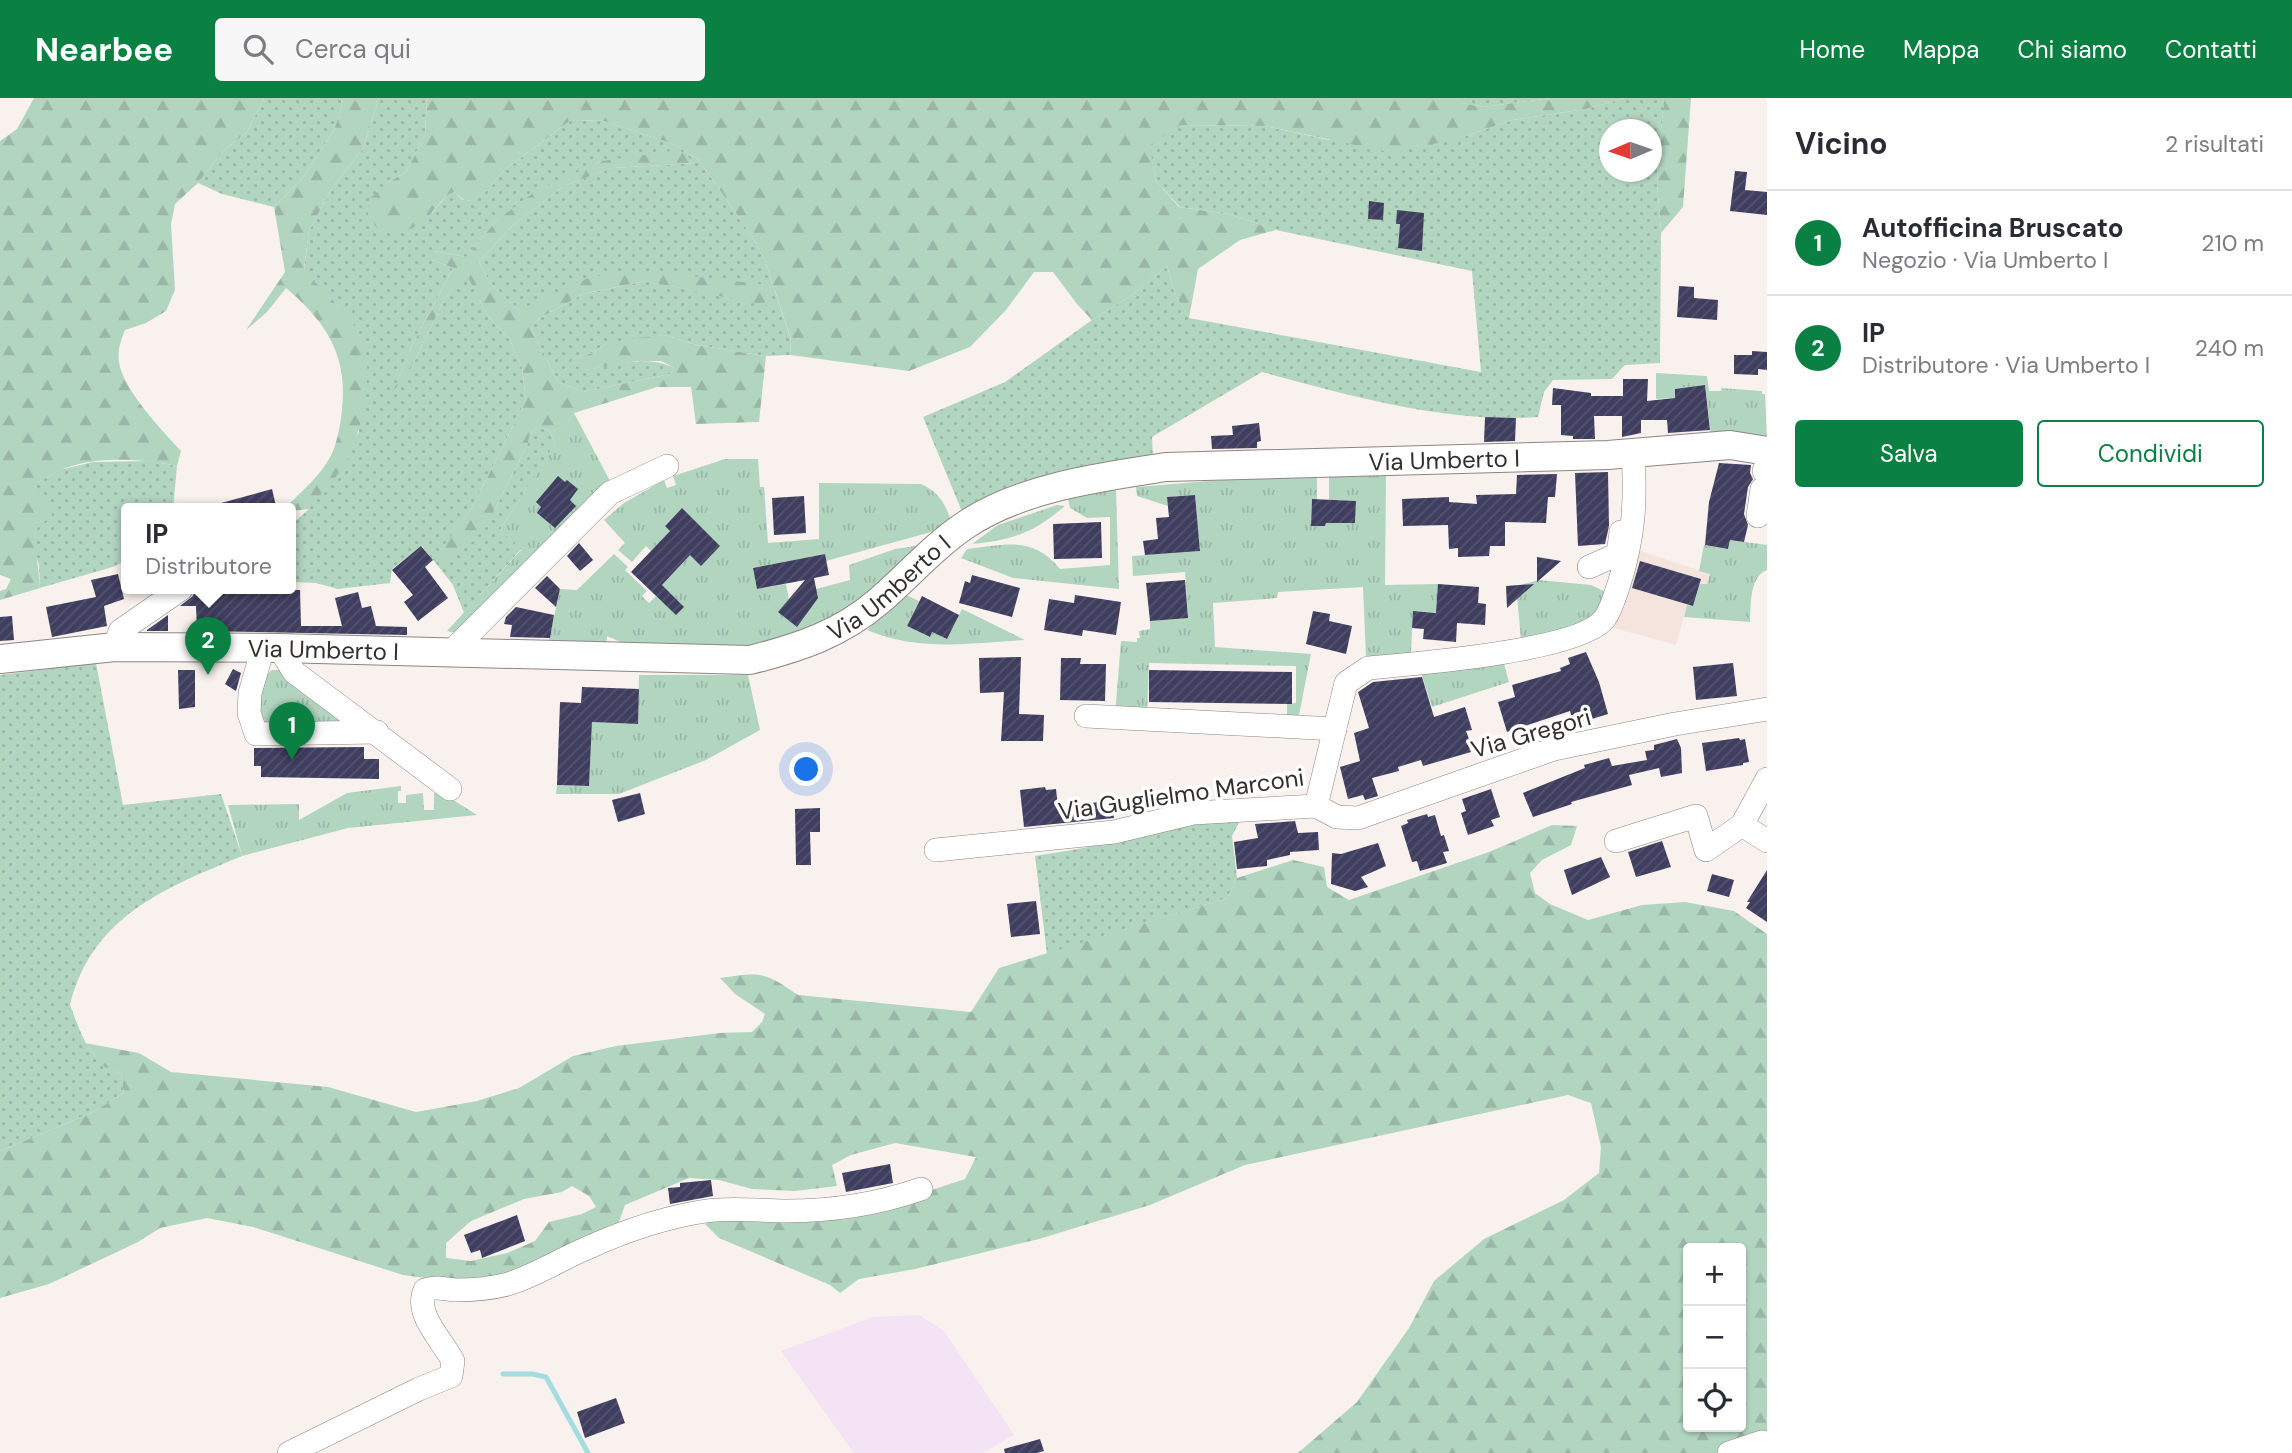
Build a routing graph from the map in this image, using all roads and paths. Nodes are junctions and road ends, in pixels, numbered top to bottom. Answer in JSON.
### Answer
{"nodes":[{"id":1,"x":1633,"y":452,"type":"junction"},
{"id":2,"x":667,"y":466,"type":"dead end"},
{"id":3,"x":1765,"y":469,"type":"edge"},
{"id":4,"x":1634,"y":489,"type":"junction"},
{"id":5,"x":1759,"y":516,"type":"dead end"},
{"id":6,"x":1589,"y":567,"type":"dead end"},
{"id":7,"x":174,"y":594,"type":"edge"},
{"id":8,"x":115,"y":647,"type":"junction"},
{"id":9,"x":271,"y":648,"type":"junction"},
{"id":10,"x":450,"y":653,"type":"junction"},
{"id":11,"x":0,"y":659,"type":"edge"},
{"id":12,"x":1767,"y":709,"type":"edge"},
{"id":13,"x":1086,"y":716,"type":"dead end"},
{"id":14,"x":1335,"y":729,"type":"junction"},
{"id":15,"x":377,"y":732,"type":"junction"},
{"id":16,"x":1767,"y":779,"type":"edge"},
{"id":17,"x":450,"y":789,"type":"dead end"},
{"id":18,"x":1316,"y":806,"type":"junction"},
{"id":19,"x":1742,"y":825,"type":"junction"},
{"id":20,"x":1616,"y":841,"type":"dead end"},
{"id":21,"x":1767,"y":841,"type":"edge"},
{"id":22,"x":936,"y":850,"type":"dead end"},
{"id":23,"x":921,"y":1189,"type":"dead end"},
{"id":24,"x":1767,"y":1444,"type":"edge"},
{"id":25,"x":289,"y":1453,"type":"edge"},
{"id":26,"x":1729,"y":1453,"type":"edge"}],
"edges":[{"from":1,"to":3,"type":"main road","name":"Via Umberto I"},
{"from":1,"to":4,"type":"street","name":"Via Guglielmo Marconi"},
{"from":1,"to":10,"type":"main road","name":"Via Umberto I"},
{"from":2,"to":10,"type":"street"},
{"from":3,"to":5,"type":"street"},
{"from":4,"to":6,"type":"street","name":"Via Guglielmo Marconi"},
{"from":4,"to":14,"type":"street","name":"Via Guglielmo Marconi"},
{"from":7,"to":8,"type":"street"},
{"from":8,"to":9,"type":"main road","name":"Via Umberto I"},
{"from":8,"to":11,"type":"main road","name":"Via Umberto I"},
{"from":9,"to":10,"type":"main road","name":"Via Umberto I"},
{"from":9,"to":15,"type":"street"},
{"from":9,"to":15,"type":"street"},
{"from":12,"to":18,"type":"street","name":"Via Gregori"},
{"from":13,"to":14,"type":"street","name":"Via Guglielmo Marconi"},
{"from":14,"to":18,"type":"street","name":"Via Guglielmo Marconi"},
{"from":15,"to":17,"type":"street"},
{"from":16,"to":19,"type":"street"},
{"from":18,"to":22,"type":"street","name":"Via Guglielmo Marconi"},
{"from":19,"to":20,"type":"street"},
{"from":19,"to":21,"type":"street"},
{"from":23,"to":25,"type":"street"},
{"from":24,"to":26,"type":"street"}]}
